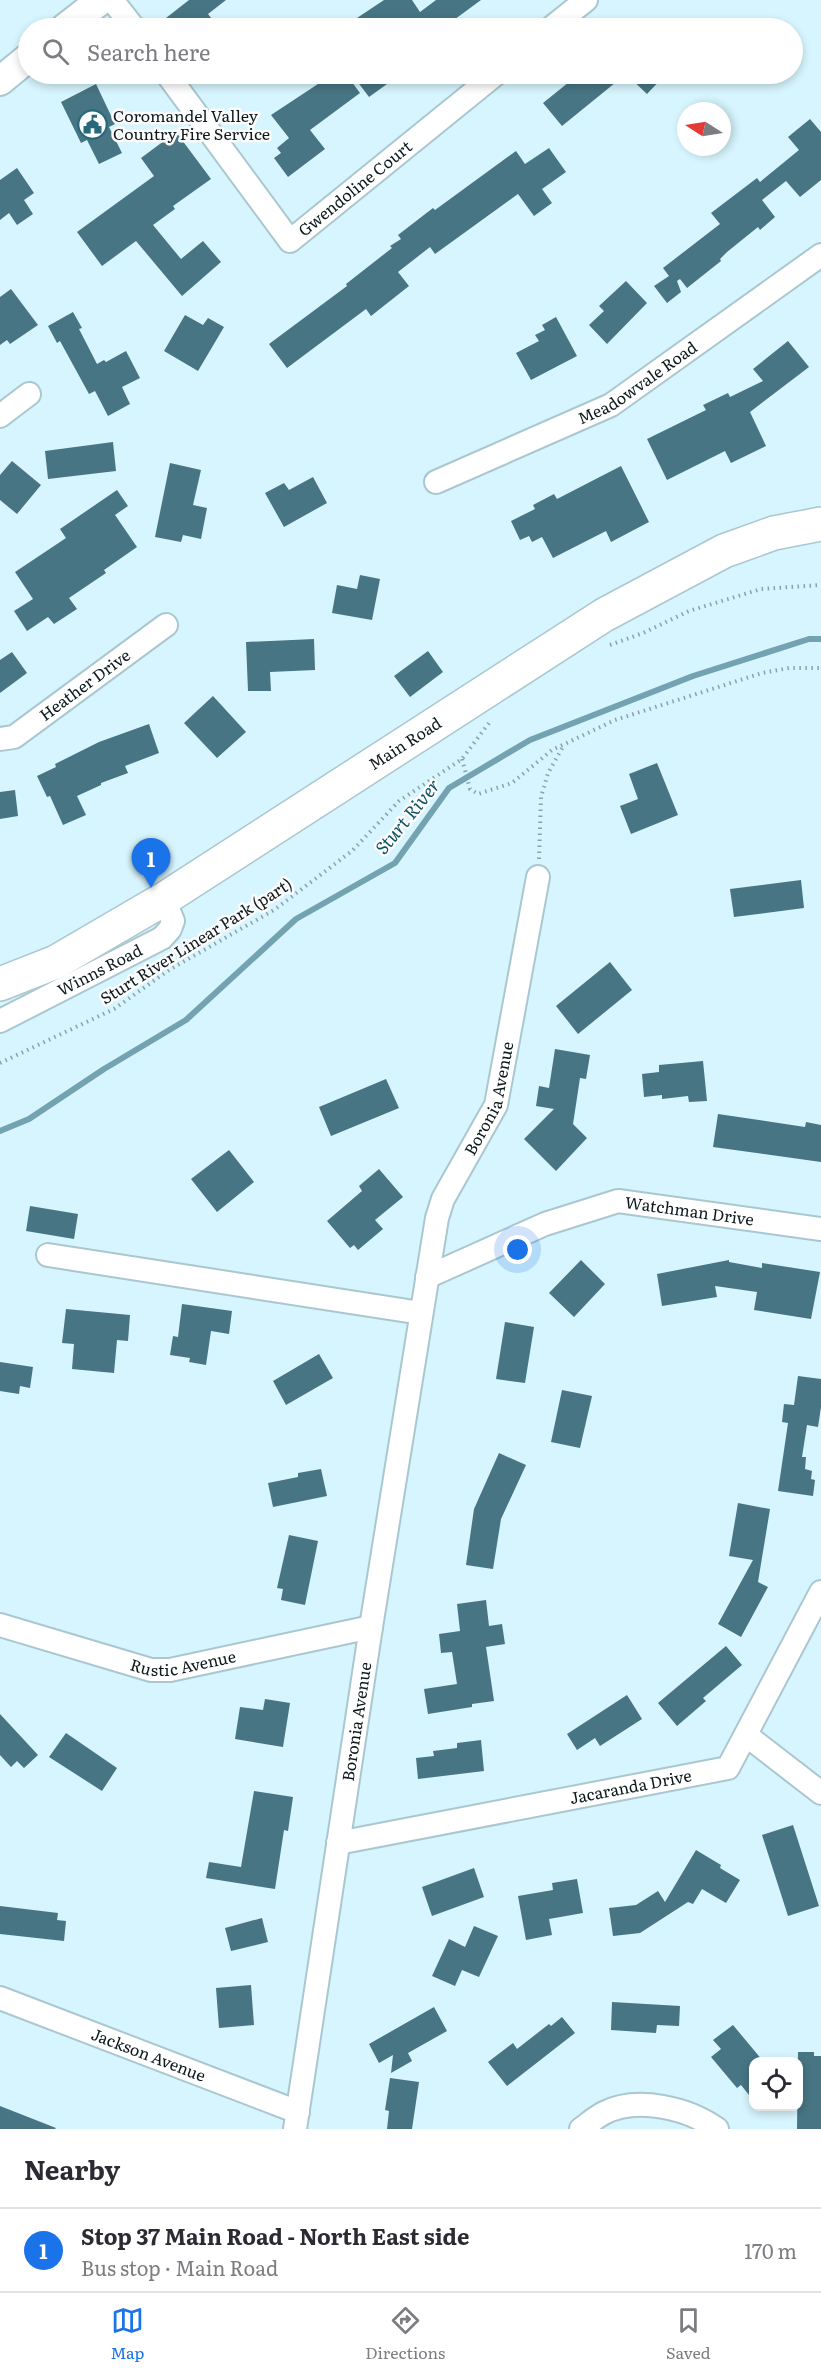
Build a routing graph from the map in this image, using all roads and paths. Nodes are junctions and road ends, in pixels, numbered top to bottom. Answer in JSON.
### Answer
{"nodes":[{"id":1,"x":101,"y":0,"type":"edge"},
{"id":2,"x":112,"y":0,"type":"edge"},
{"id":3,"x":586,"y":0,"type":"edge"},
{"id":4,"x":78,"y":18,"type":"edge"},
{"id":5,"x":126,"y":18,"type":"edge"},
{"id":6,"x":564,"y":18,"type":"edge"},
{"id":7,"x":18,"y":66,"type":"edge"},
{"id":8,"x":0,"y":81,"type":"edge"},
{"id":9,"x":174,"y":84,"type":"edge"},
{"id":10,"x":484,"y":84,"type":"edge"},
{"id":11,"x":821,"y":255,"type":"edge"},
{"id":12,"x":29,"y":394,"type":"dead end"},
{"id":13,"x":0,"y":416,"type":"edge"},
{"id":14,"x":436,"y":482,"type":"dead end"},
{"id":15,"x":821,"y":524,"type":"edge"},
{"id":16,"x":819,"y":585,"type":"edge"},
{"id":17,"x":821,"y":593,"type":"edge"},
{"id":18,"x":166,"y":626,"type":"dead end"},
{"id":19,"x":606,"y":646,"type":"dead end"},
{"id":20,"x":821,"y":668,"type":"edge"},
{"id":21,"x":492,"y":720,"type":"dead end"},
{"id":22,"x":0,"y":739,"type":"edge"},
{"id":23,"x":564,"y":745,"type":"junction"},
{"id":24,"x":462,"y":759,"type":"junction"},
{"id":25,"x":538,"y":877,"type":"joint"},
{"id":26,"x":164,"y":899,"type":"junction"},
{"id":27,"x":0,"y":984,"type":"edge"},
{"id":28,"x":0,"y":1021,"type":"edge"},
{"id":29,"x":0,"y":1063,"type":"edge"},
{"id":30,"x":821,"y":1229,"type":"edge"},
{"id":31,"x":48,"y":1255,"type":"dead end"},
{"id":32,"x":428,"y":1276,"type":"junction"},
{"id":33,"x":422,"y":1313,"type":"junction"},
{"id":34,"x":821,"y":1592,"type":"edge"},
{"id":35,"x":0,"y":1625,"type":"edge"},
{"id":36,"x":371,"y":1627,"type":"junction"},
{"id":37,"x":746,"y":1735,"type":"junction"},
{"id":38,"x":821,"y":1793,"type":"edge"},
{"id":39,"x":338,"y":1843,"type":"junction"},
{"id":40,"x":0,"y":1998,"type":"edge"},
{"id":41,"x":296,"y":2120,"type":"edge"},
{"id":42,"x":581,"y":2129,"type":"edge"},
{"id":43,"x":717,"y":2129,"type":"edge"}],
"edges":[{"from":1,"to":4,"type":"street"},
{"from":2,"to":5,"type":"street"},
{"from":3,"to":6,"type":"street"},
{"from":7,"to":8,"type":"street"},
{"from":9,"to":10,"type":"street","name":"Gwendoline Court"},
{"from":11,"to":14,"type":"street","name":"Meadowvale Road"},
{"from":12,"to":13,"type":"street"},
{"from":15,"to":26,"type":"main road","name":"Main Road"},
{"from":16,"to":17,"type":"path"},
{"from":16,"to":19,"type":"path"},
{"from":18,"to":22,"type":"street","name":"Heather Drive"},
{"from":20,"to":23,"type":"path"},
{"from":21,"to":24,"type":"path","name":"Sturt River Linear Park (part)"},
{"from":23,"to":24,"type":"path"},
{"from":23,"to":25,"type":"path"},
{"from":24,"to":29,"type":"path","name":"Sturt River Linear Park (part)"},
{"from":25,"to":32,"type":"street","name":"Boronia Avenue"},
{"from":26,"to":27,"type":"main road","name":"Main Road"},
{"from":26,"to":28,"type":"street","name":"Winns Road"},
{"from":30,"to":32,"type":"street","name":"Watchman Drive"},
{"from":31,"to":33,"type":"street"},
{"from":32,"to":33,"type":"street","name":"Boronia Avenue"},
{"from":33,"to":36,"type":"street","name":"Boronia Avenue"},
{"from":34,"to":37,"type":"street","name":"Jacaranda Drive"},
{"from":35,"to":36,"type":"street","name":"Rustic Avenue"},
{"from":36,"to":39,"type":"street","name":"Boronia Avenue"},
{"from":37,"to":38,"type":"street"},
{"from":37,"to":39,"type":"street","name":"Jacaranda Drive"},
{"from":39,"to":41,"type":"street","name":"Boronia Avenue"},
{"from":40,"to":41,"type":"street","name":"Jackson Avenue"},
{"from":42,"to":43,"type":"street"}]}
